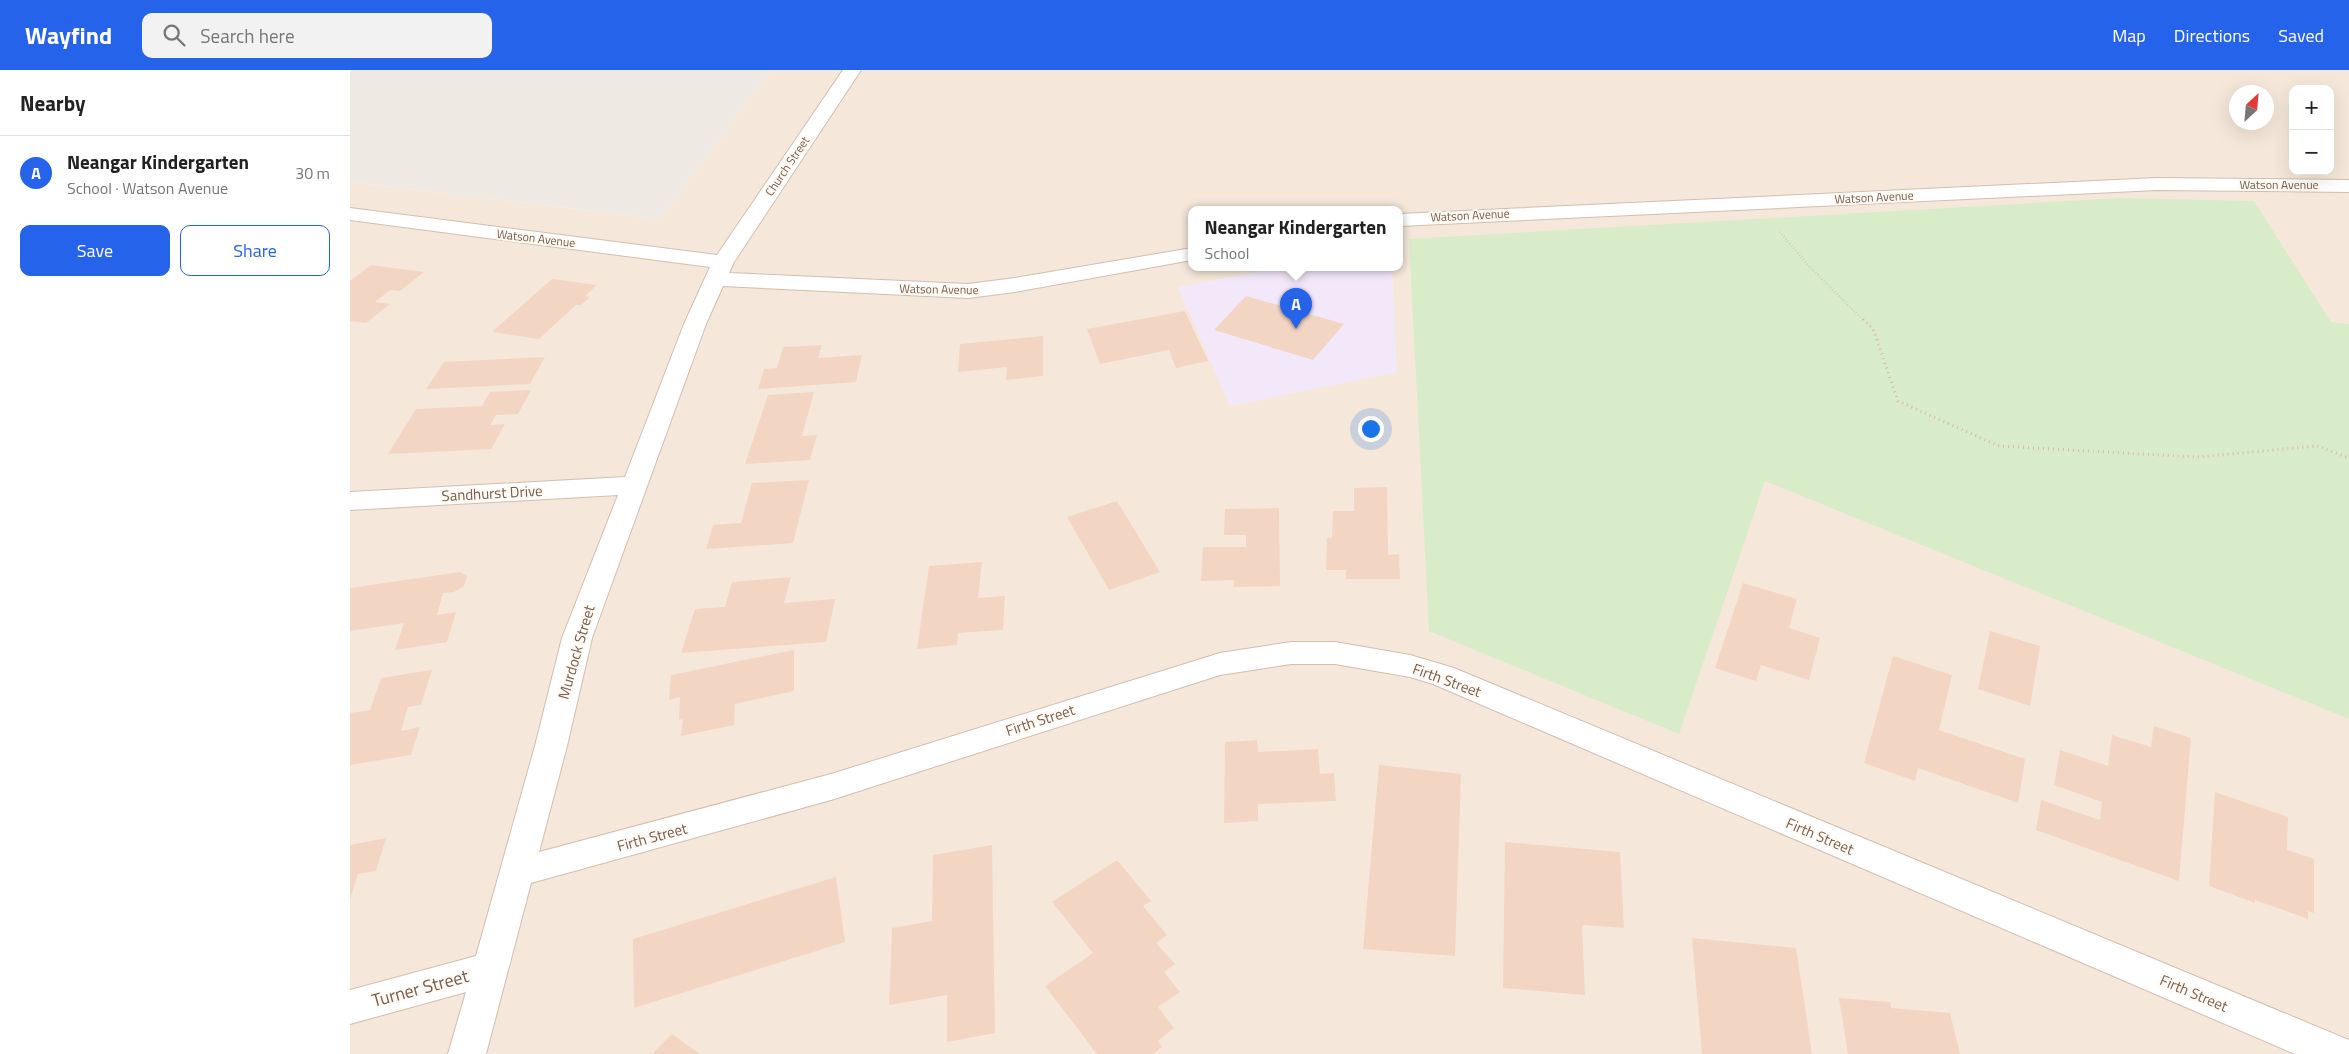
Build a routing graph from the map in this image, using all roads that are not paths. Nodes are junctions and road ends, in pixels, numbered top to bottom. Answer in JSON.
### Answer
{"nodes":[{"id":1,"x":852,"y":70,"type":"edge"},
{"id":2,"x":2349,"y":186,"type":"edge"},
{"id":3,"x":350,"y":214,"type":"edge"},
{"id":4,"x":1403,"y":220,"type":"edge"},
{"id":5,"x":1188,"y":255,"type":"edge"},
{"id":6,"x":718,"y":271,"type":"junction"},
{"id":7,"x":634,"y":485,"type":"junction"},
{"id":8,"x":350,"y":501,"type":"edge"},
{"id":9,"x":515,"y":873,"type":"junction"},
{"id":10,"x":489,"y":969,"type":"junction"},
{"id":11,"x":350,"y":1007,"type":"edge"},
{"id":12,"x":467,"y":1054,"type":"edge"},
{"id":13,"x":2338,"y":1054,"type":"edge"}],
"edges":[{"from":1,"to":6,"type":"street","name":"Church Street"},
{"from":2,"to":4,"type":"street","name":"Watson Avenue"},
{"from":3,"to":6,"type":"street","name":"Watson Avenue"},
{"from":5,"to":6,"type":"street","name":"Watson Avenue"},
{"from":6,"to":7,"type":"street","name":"Murdock Street"},
{"from":7,"to":8,"type":"street","name":"Sandhurst Drive"},
{"from":7,"to":9,"type":"street","name":"Murdock Street"},
{"from":9,"to":10,"type":"street","name":"Murdock Street"},
{"from":9,"to":13,"type":"street","name":"Firth Street"},
{"from":10,"to":11,"type":"street","name":"Turner Street"},
{"from":10,"to":12,"type":"street","name":"Murdock Street"}]}
